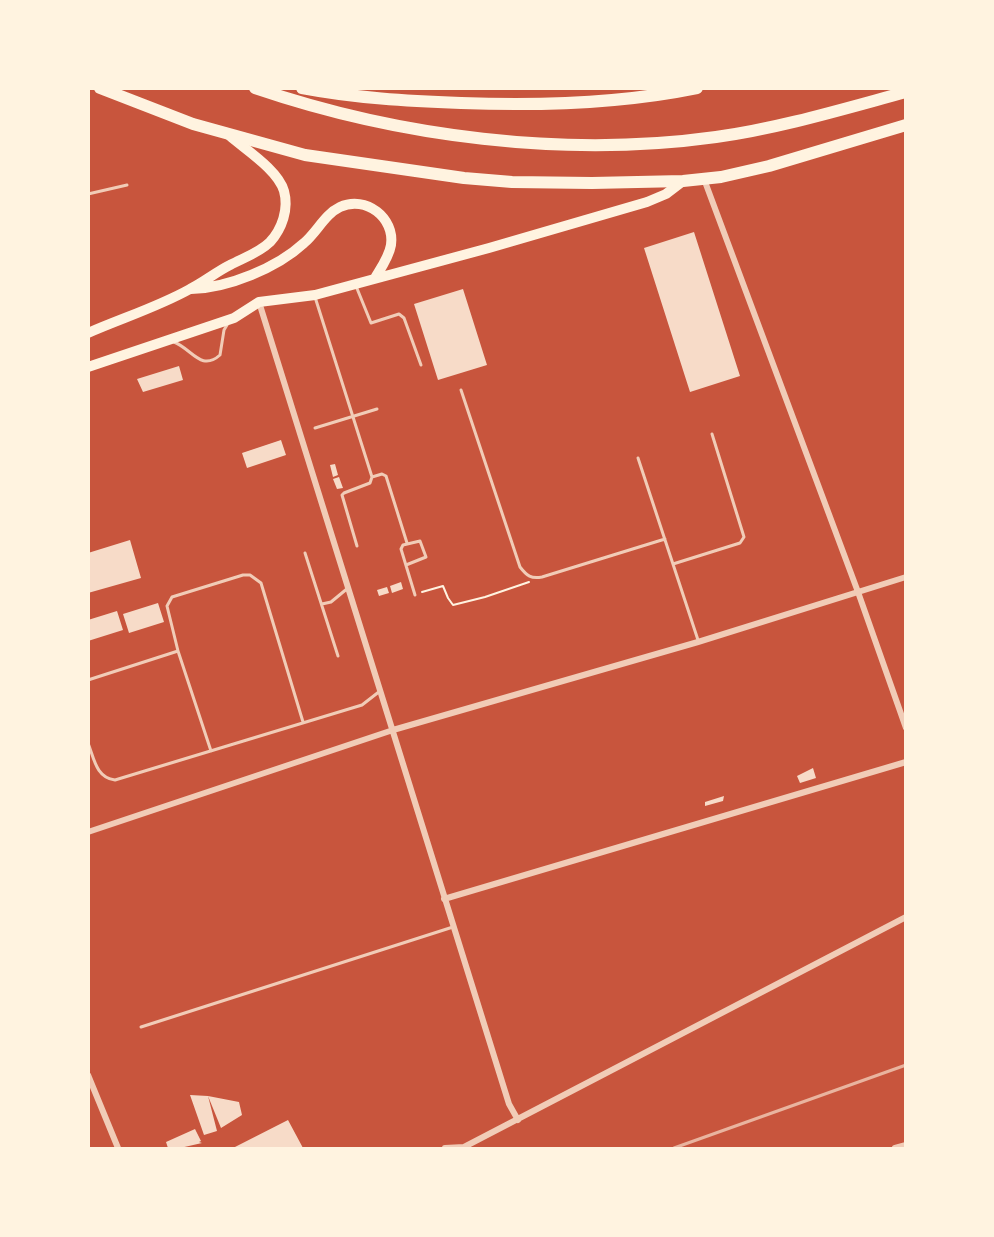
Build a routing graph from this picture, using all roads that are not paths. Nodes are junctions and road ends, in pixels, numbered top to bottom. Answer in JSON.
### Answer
{"nodes":[{"id":1,"x":100,"y":88,"type":"edge"},
{"id":2,"x":255,"y":88,"type":"edge"},
{"id":3,"x":302,"y":88,"type":"edge"},
{"id":4,"x":697,"y":88,"type":"edge"},
{"id":5,"x":906,"y":92,"type":"edge"},
{"id":6,"x":906,"y":125,"type":"edge"},
{"id":7,"x":230,"y":136,"type":"junction"},
{"id":8,"x":704,"y":179,"type":"junction"},
{"id":9,"x":683,"y":181,"type":"junction"},
{"id":10,"x":127,"y":185,"type":"dead end"},
{"id":11,"x":88,"y":194,"type":"edge"},
{"id":12,"x":375,"y":278,"type":"junction"},
{"id":13,"x":355,"y":284,"type":"junction"},
{"id":14,"x":190,"y":289,"type":"junction"},
{"id":15,"x":315,"y":295,"type":"junction"},
{"id":16,"x":259,"y":302,"type":"junction"},
{"id":17,"x":234,"y":318,"type":"junction"},
{"id":18,"x":88,"y":333,"type":"edge"},
{"id":19,"x":167,"y":341,"type":"junction"},
{"id":20,"x":421,"y":365,"type":"dead end"},
{"id":21,"x":88,"y":367,"type":"edge"},
{"id":22,"x":461,"y":390,"type":"dead end"},
{"id":23,"x":377,"y":409,"type":"dead end"},
{"id":24,"x":353,"y":416,"type":"junction"},
{"id":25,"x":315,"y":428,"type":"dead end"},
{"id":26,"x":712,"y":434,"type":"dead end"},
{"id":27,"x":638,"y":458,"type":"dead end"},
{"id":28,"x":372,"y":477,"type":"junction"},
{"id":29,"x":665,"y":539,"type":"junction"},
{"id":30,"x":407,"y":543,"type":"junction"},
{"id":31,"x":357,"y":546,"type":"dead end"},
{"id":32,"x":305,"y":553,"type":"dead end"},
{"id":33,"x":673,"y":564,"type":"junction"},
{"id":34,"x":406,"y":565,"type":"junction"},
{"id":35,"x":906,"y":577,"type":"edge"},
{"id":36,"x":348,"y":588,"type":"junction"},
{"id":37,"x":858,"y":592,"type":"junction"},
{"id":38,"x":415,"y":595,"type":"road end"},
{"id":39,"x":322,"y":604,"type":"junction"},
{"id":40,"x":698,"y":642,"type":"junction"},
{"id":41,"x":178,"y":651,"type":"junction"},
{"id":42,"x":338,"y":656,"type":"dead end"},
{"id":43,"x":88,"y":680,"type":"edge"},
{"id":44,"x":380,"y":691,"type":"junction"},
{"id":45,"x":303,"y":722,"type":"junction"},
{"id":46,"x":906,"y":728,"type":"edge"},
{"id":47,"x":393,"y":730,"type":"junction"},
{"id":48,"x":88,"y":742,"type":"edge"},
{"id":49,"x":211,"y":751,"type":"junction"},
{"id":50,"x":906,"y":762,"type":"edge"},
{"id":51,"x":88,"y":832,"type":"edge"},
{"id":52,"x":444,"y":899,"type":"junction"},
{"id":53,"x":906,"y":917,"type":"edge"},
{"id":54,"x":453,"y":927,"type":"junction"},
{"id":55,"x":141,"y":1027,"type":"dead end"},
{"id":56,"x":88,"y":1075,"type":"edge"},
{"id":57,"x":518,"y":1120,"type":"junction"},
{"id":58,"x":906,"y":1144,"type":"edge"},
{"id":59,"x":464,"y":1148,"type":"edge"},
{"id":60,"x":118,"y":1149,"type":"edge"},
{"id":61,"x":445,"y":1149,"type":"edge"},
{"id":62,"x":895,"y":1149,"type":"edge"}],
"edges":[{"from":1,"to":7,"type":"highway"},
{"from":2,"to":5,"type":"highway"},
{"from":3,"to":4,"type":"highway"},
{"from":6,"to":8,"type":"highway"},
{"from":7,"to":9,"type":"highway"},
{"from":7,"to":14,"type":"highway"},
{"from":8,"to":9,"type":"highway"},
{"from":8,"to":37,"type":"street"},
{"from":9,"to":12,"type":"highway"},
{"from":10,"to":11,"type":"lane"},
{"from":12,"to":13,"type":"highway"},
{"from":12,"to":14,"type":"highway"},
{"from":13,"to":15,"type":"highway"},
{"from":13,"to":20,"type":"lane"},
{"from":14,"to":18,"type":"highway"},
{"from":15,"to":16,"type":"highway"},
{"from":15,"to":24,"type":"lane"},
{"from":16,"to":17,"type":"highway"},
{"from":16,"to":36,"type":"street"},
{"from":17,"to":19,"type":"highway"},
{"from":17,"to":19,"type":"lane"},
{"from":19,"to":21,"type":"highway"},
{"from":22,"to":29,"type":"lane"},
{"from":23,"to":24,"type":"lane"},
{"from":24,"to":25,"type":"lane"},
{"from":24,"to":28,"type":"lane"},
{"from":26,"to":33,"type":"lane"},
{"from":27,"to":29,"type":"lane"},
{"from":28,"to":30,"type":"lane"},
{"from":28,"to":31,"type":"lane"},
{"from":29,"to":33,"type":"lane"},
{"from":30,"to":34,"type":"lane"},
{"from":30,"to":34,"type":"lane"},
{"from":32,"to":39,"type":"lane"},
{"from":33,"to":40,"type":"lane"},
{"from":34,"to":38,"type":"lane"},
{"from":35,"to":37,"type":"street"},
{"from":36,"to":39,"type":"lane"},
{"from":36,"to":44,"type":"street"},
{"from":37,"to":40,"type":"street"},
{"from":37,"to":46,"type":"street"},
{"from":39,"to":42,"type":"lane"},
{"from":40,"to":47,"type":"street"},
{"from":41,"to":43,"type":"lane"},
{"from":41,"to":45,"type":"lane"},
{"from":41,"to":49,"type":"lane"},
{"from":44,"to":45,"type":"lane"},
{"from":44,"to":47,"type":"street"},
{"from":45,"to":49,"type":"lane"},
{"from":47,"to":51,"type":"street"},
{"from":47,"to":52,"type":"street"},
{"from":48,"to":49,"type":"lane"},
{"from":50,"to":52,"type":"street"},
{"from":52,"to":54,"type":"street"},
{"from":53,"to":57,"type":"street"},
{"from":54,"to":55,"type":"lane"},
{"from":54,"to":57,"type":"street"},
{"from":56,"to":60,"type":"street"},
{"from":57,"to":59,"type":"street"},
{"from":58,"to":62,"type":"street"},
{"from":59,"to":61,"type":"street"}]}
